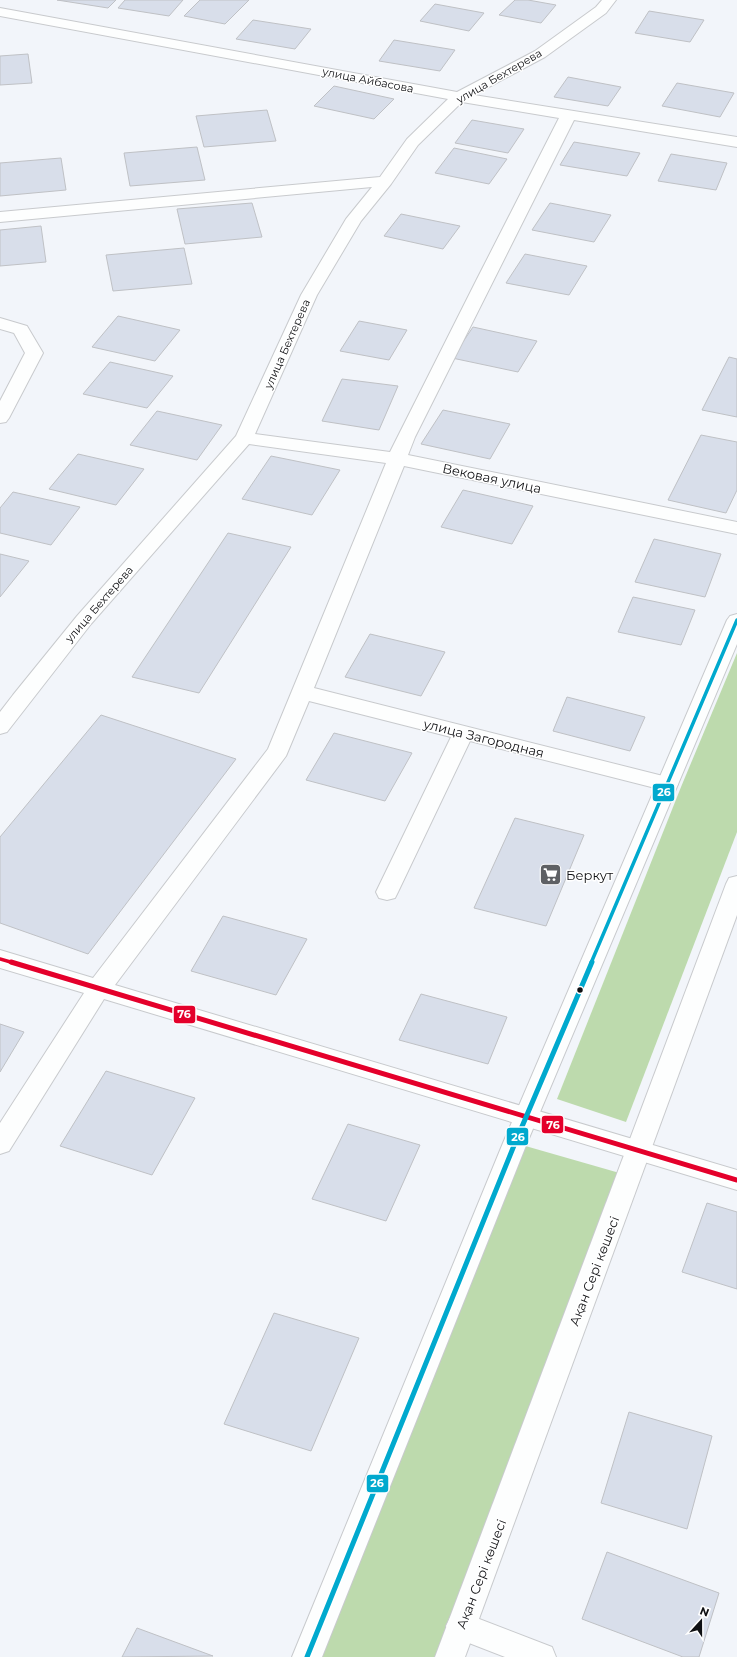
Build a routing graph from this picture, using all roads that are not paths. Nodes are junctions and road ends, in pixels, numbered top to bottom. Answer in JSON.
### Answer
{"nodes":[{"id":1,"x":609,"y":0,"type":"edge"},
{"id":2,"x":0,"y":12,"type":"edge"},
{"id":3,"x":459,"y":97,"type":"junction"},
{"id":4,"x":569,"y":114,"type":"junction"},
{"id":5,"x":737,"y":142,"type":"edge"},
{"id":6,"x":385,"y":181,"type":"junction"},
{"id":7,"x":0,"y":217,"type":"edge"},
{"id":8,"x":0,"y":323,"type":"edge"},
{"id":9,"x":0,"y":418,"type":"edge"},
{"id":10,"x":244,"y":438,"type":"junction"},
{"id":11,"x":398,"y":458,"type":"junction"},
{"id":12,"x":737,"y":528,"type":"edge"},
{"id":13,"x":737,"y":620,"type":"edge"},
{"id":14,"x":302,"y":692,"type":"junction"},
{"id":15,"x":0,"y":727,"type":"edge"},
{"id":16,"x":463,"y":733,"type":"junction"},
{"id":17,"x":667,"y":784,"type":"junction"},
{"id":18,"x":737,"y":884,"type":"edge"},
{"id":19,"x":387,"y":892,"type":"dead end"},
{"id":20,"x":0,"y":959,"type":"edge"},
{"id":21,"x":99,"y":988,"type":"junction"},
{"id":22,"x":526,"y":1118,"type":"junction"},
{"id":23,"x":0,"y":1144,"type":"edge"},
{"id":24,"x":639,"y":1151,"type":"junction"},
{"id":25,"x":737,"y":1180,"type":"edge"},
{"id":26,"x":462,"y":1626,"type":"junction"},
{"id":27,"x":307,"y":1657,"type":"edge"},
{"id":28,"x":450,"y":1657,"type":"edge"},
{"id":29,"x":541,"y":1657,"type":"edge"}],
"edges":[{"from":1,"to":3,"type":"street","name":"улица Бехтерева"},
{"from":2,"to":3,"type":"street","name":"улица Айбасова"},
{"from":3,"to":4,"type":"street","name":"улица Айбасова"},
{"from":3,"to":6,"type":"street","name":"улица Бехтерева"},
{"from":4,"to":5,"type":"street","name":"улица Айбасова"},
{"from":4,"to":11,"type":"street"},
{"from":6,"to":7,"type":"street"},
{"from":6,"to":10,"type":"street","name":"улица Бехтерева"},
{"from":8,"to":9,"type":"street"},
{"from":10,"to":11,"type":"street","name":"Вековая улица"},
{"from":10,"to":15,"type":"street","name":"улица Бехтерева"},
{"from":11,"to":12,"type":"street","name":"Вековая улица"},
{"from":11,"to":14,"type":"street"},
{"from":13,"to":17,"type":"street"},
{"from":14,"to":16,"type":"street","name":"улица Загородная"},
{"from":14,"to":21,"type":"street"},
{"from":16,"to":17,"type":"street","name":"улица Загородная"},
{"from":16,"to":19,"type":"street"},
{"from":17,"to":22,"type":"street"},
{"from":18,"to":24,"type":"street","name":"Ақан Сері көшесі"},
{"from":20,"to":21,"type":"street"},
{"from":21,"to":22,"type":"street"},
{"from":21,"to":23,"type":"street"},
{"from":22,"to":24,"type":"street"},
{"from":22,"to":27,"type":"street"},
{"from":24,"to":25,"type":"street"},
{"from":24,"to":26,"type":"street","name":"Ақан Сері көшесі"},
{"from":26,"to":28,"type":"street","name":"Ақан Сері көшесі"},
{"from":26,"to":29,"type":"street"}]}
